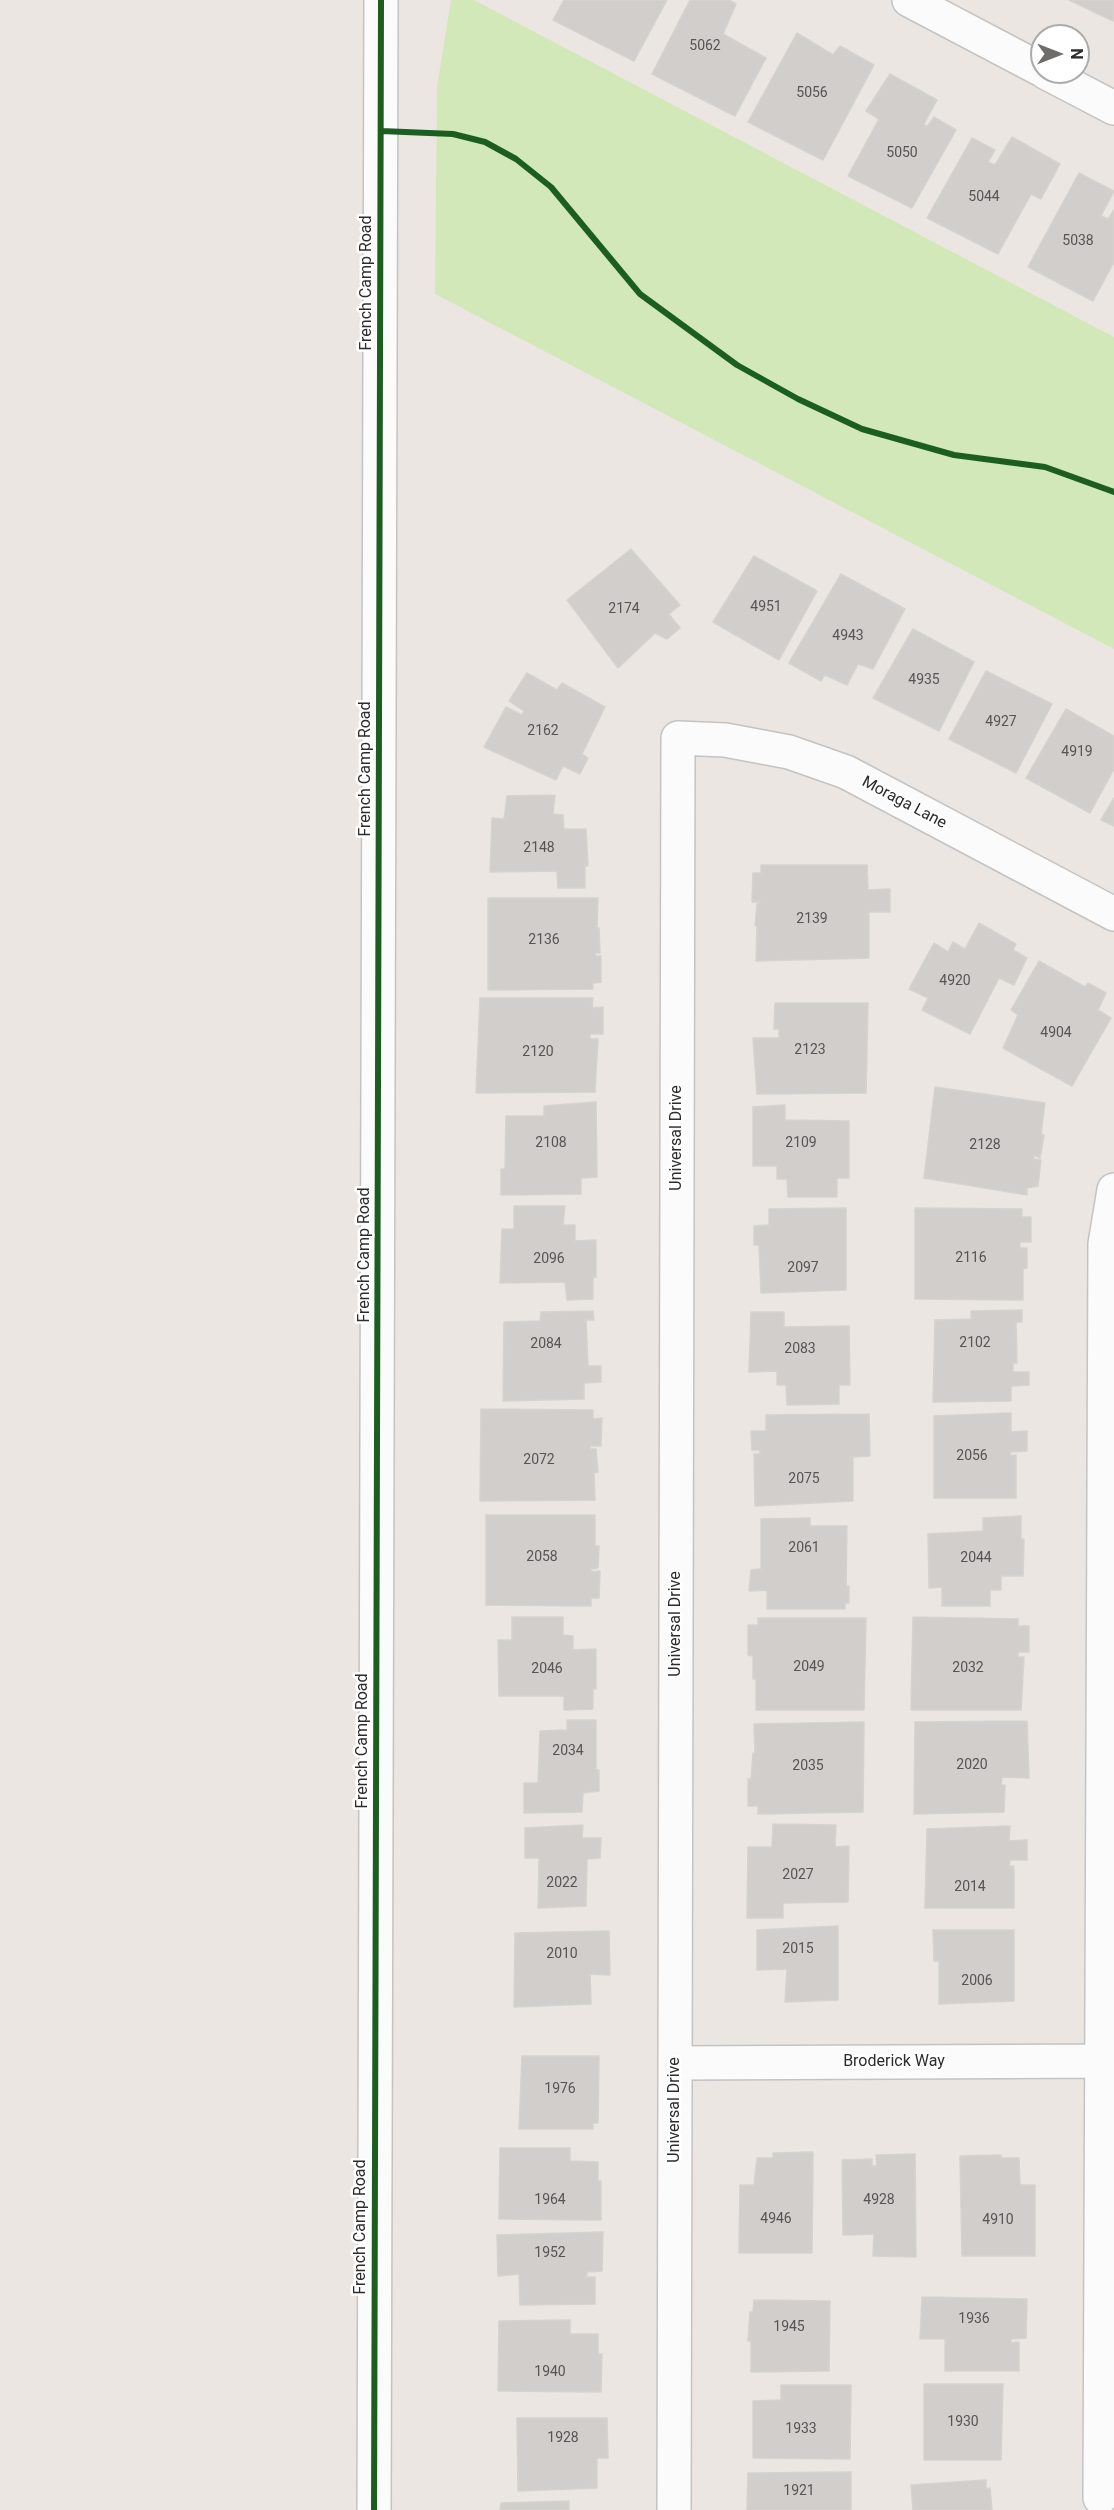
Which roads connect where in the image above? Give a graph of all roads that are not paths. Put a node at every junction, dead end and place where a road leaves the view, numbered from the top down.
1 (381, 0) edge
2 (909, 0) edge
3 (1030, 64) edge
4 (1069, 84) edge
5 (1114, 108) edge
6 (678, 738) joint
7 (1114, 914) edge
8 (1114, 1190) edge
9 (1109, 1529) edge
10 (1109, 2061) edge
11 (675, 2063) junction
12 (1100, 2498) dead end
13 (374, 2510) edge
14 (674, 2510) edge

1 - 13 street, French Camp Road
2 - 3 street
4 - 5 street
6 - 7 street, Moraga Lane
6 - 11 street, Universal Drive
8 - 9 street
9 - 10 street
10 - 11 street, Broderick Way
10 - 12 street
11 - 14 street, Universal Drive

